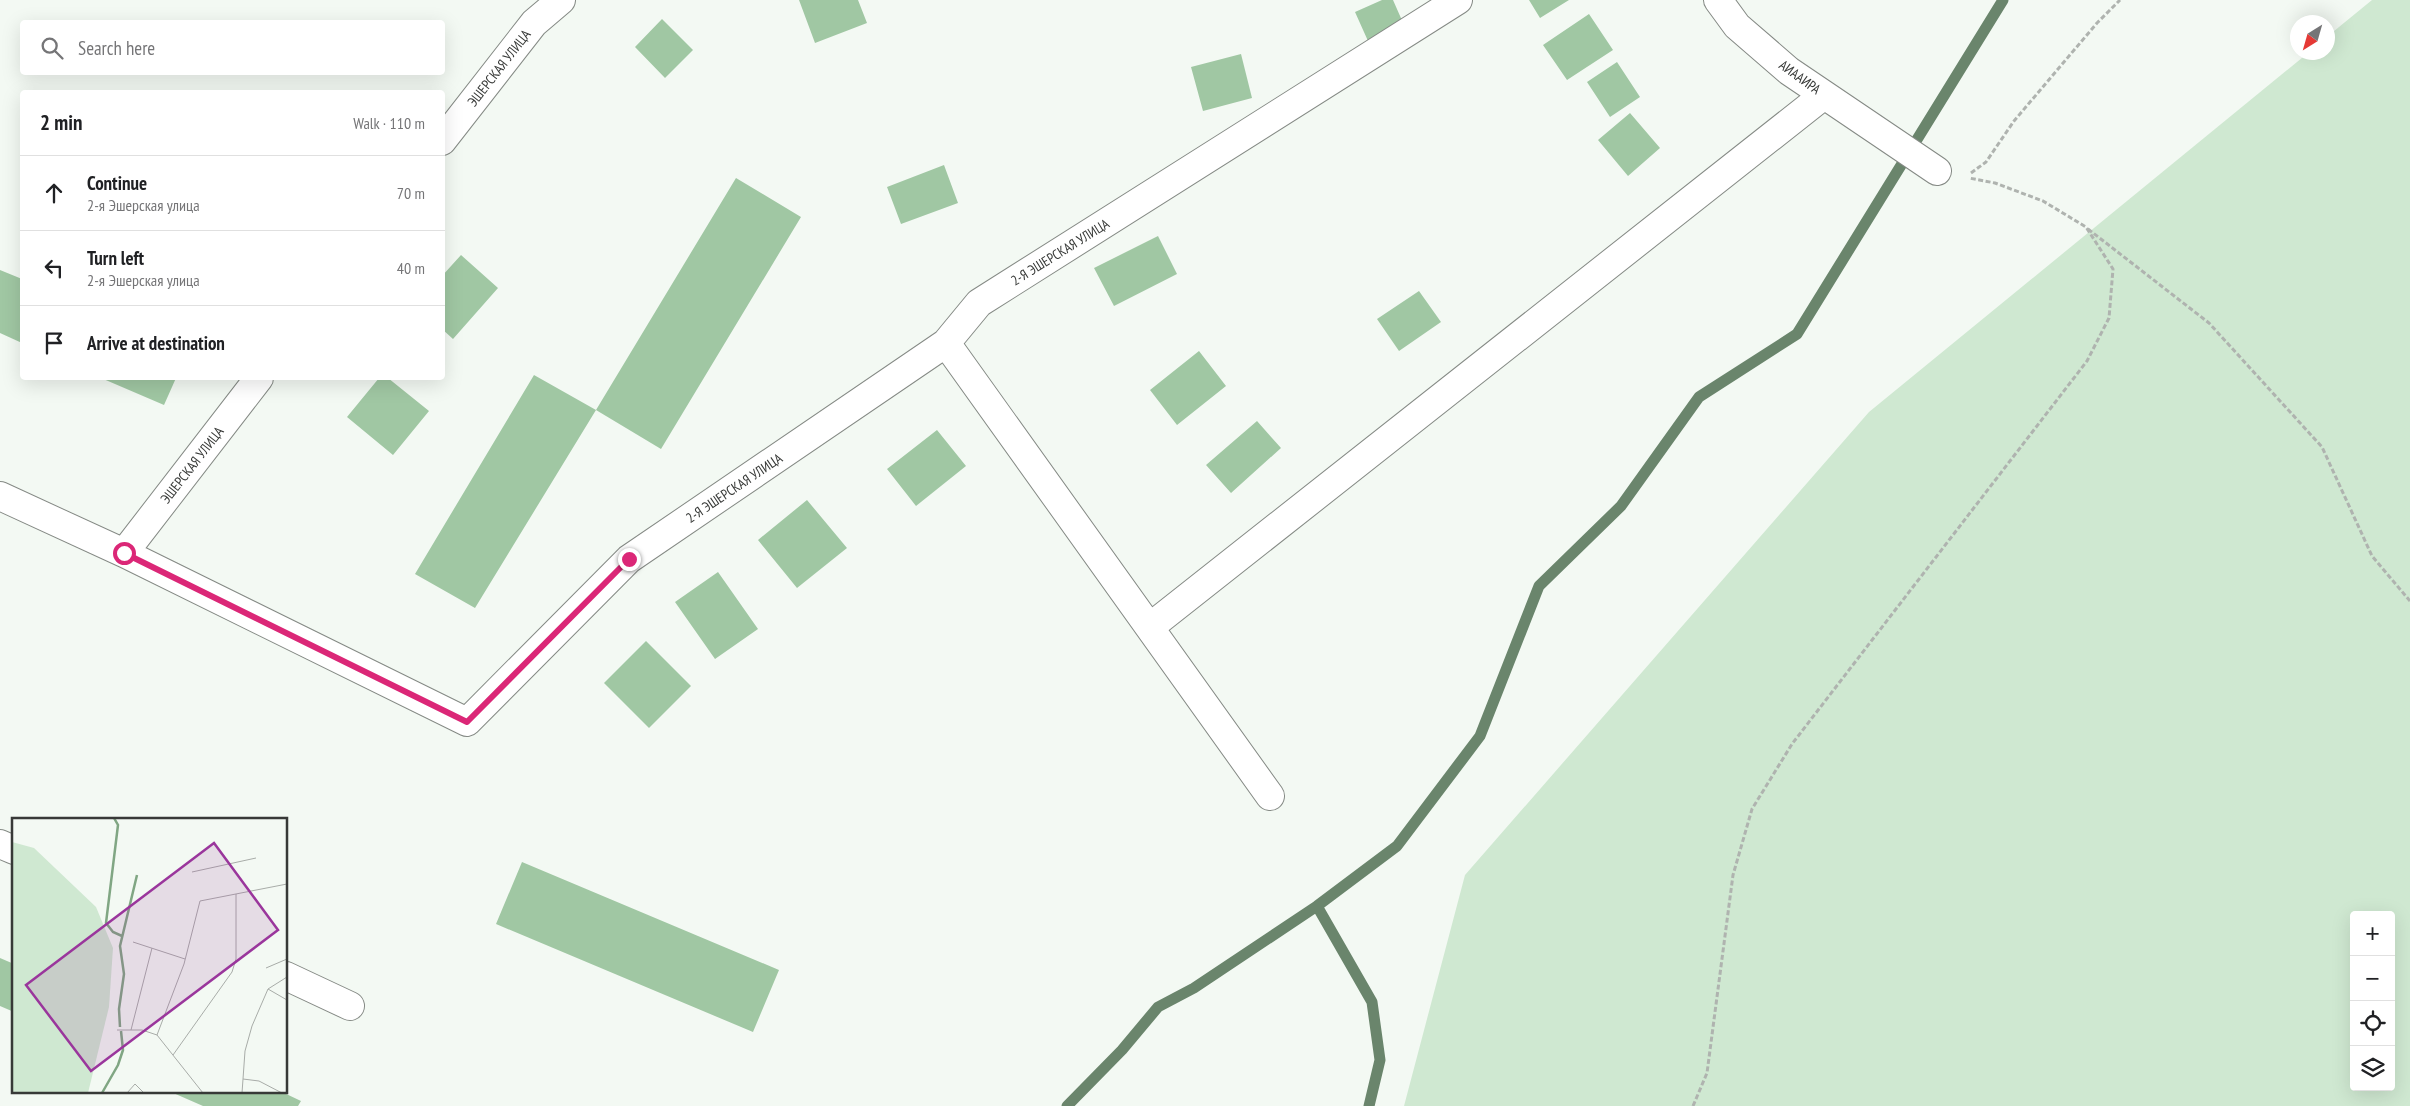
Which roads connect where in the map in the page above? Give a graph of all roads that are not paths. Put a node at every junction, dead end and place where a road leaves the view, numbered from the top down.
1 (561, 0) edge
2 (1458, 0) edge
3 (1718, 0) edge
4 (1824, 94) junction
5 (445, 137) edge
6 (1937, 171) dead end
7 (946, 342) junction
8 (258, 380) edge
9 (0, 496) edge
10 (124, 553) junction
11 (1150, 628) junction
12 (1270, 796) dead end
13 (0, 844) edge
14 (12, 849) edge
15 (288, 977) edge
16 (350, 1006) dead end

1 - 5 street, ЭШЕРСКАЯ УЛИЦА
2 - 7 street, 2-Я ЭШЕРСКАЯ УЛИЦА
3 - 4 street, АИААИРА
4 - 6 street, АИААИРА
4 - 11 street
7 - 10 street, 2-Я ЭШЕРСКАЯ УЛИЦА
7 - 11 street
8 - 10 street, ЭШЕРСКАЯ УЛИЦА
9 - 10 street, 2-Я ЭШЕРСКАЯ УЛИЦА
11 - 12 street
13 - 14 street
15 - 16 street

